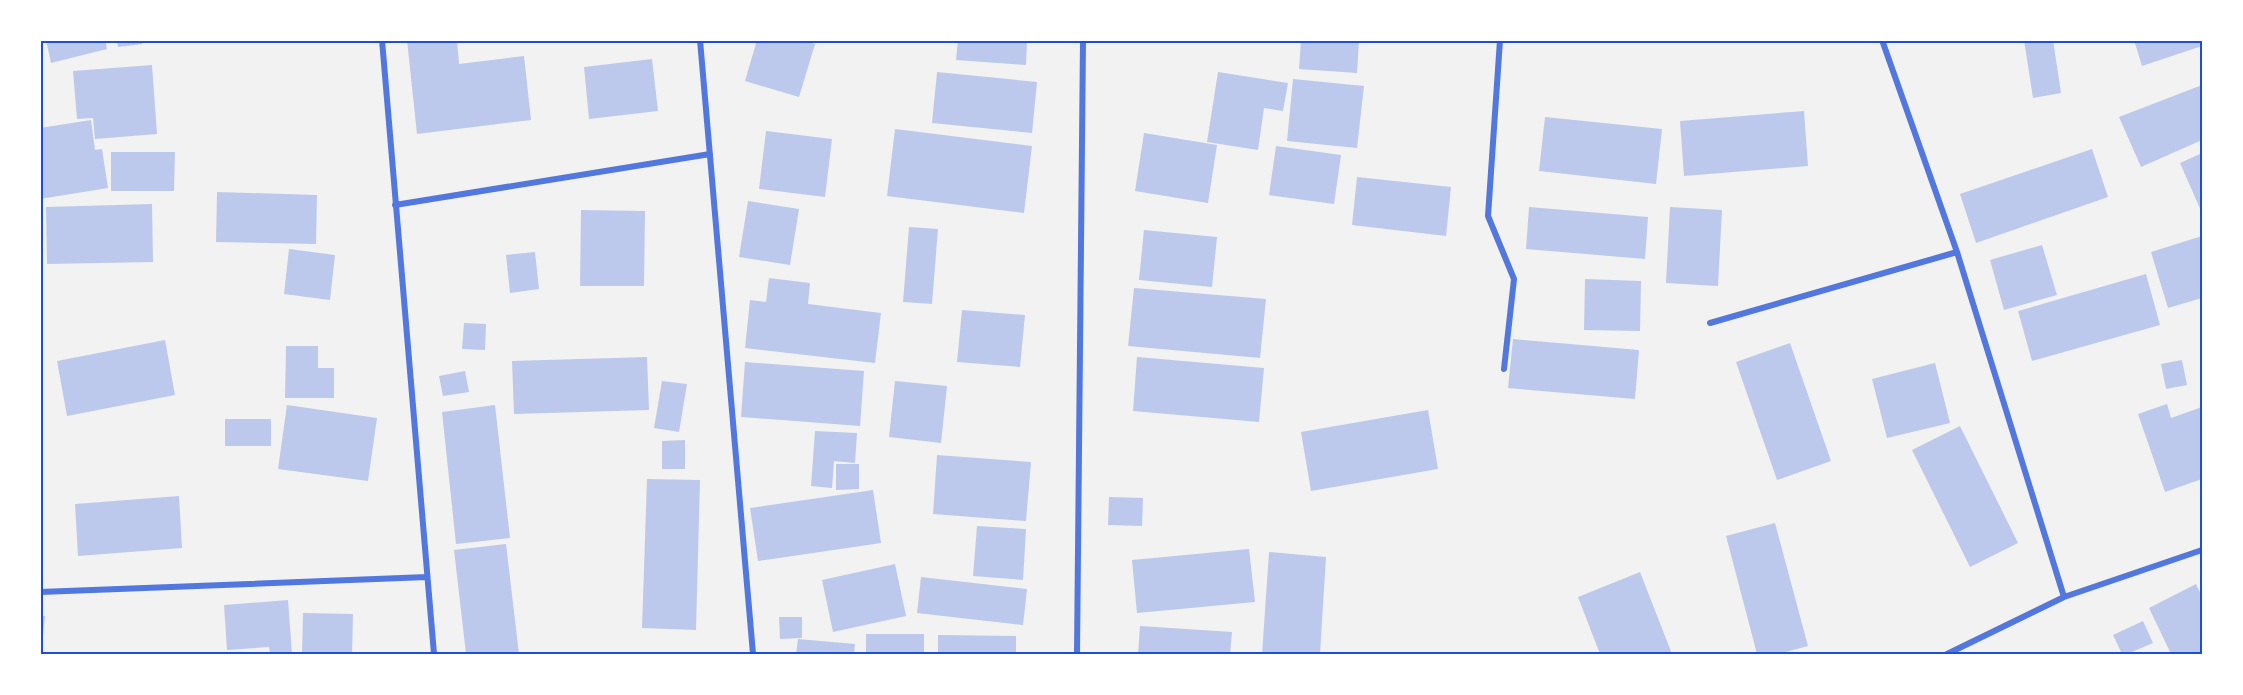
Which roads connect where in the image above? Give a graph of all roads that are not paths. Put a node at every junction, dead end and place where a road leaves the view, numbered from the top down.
1 (382, 40) edge
2 (700, 40) edge
3 (1083, 40) edge
4 (1500, 40) edge
5 (1882, 40) edge
6 (710, 154) junction
7 (395, 205) junction
8 (1957, 252) junction
9 (1710, 323) dead end
10 (1504, 369) dead end
11 (2202, 550) edge
12 (427, 577) junction
13 (40, 592) edge
14 (2064, 597) junction
15 (434, 654) edge
16 (753, 654) edge
17 (1077, 654) edge
18 (1947, 654) edge

1 - 7 street
2 - 6 street
3 - 17 street
4 - 10 street
5 - 8 street
6 - 7 street
6 - 16 street
7 - 12 street
8 - 9 street
8 - 14 street
11 - 14 street
12 - 13 street
12 - 15 street
14 - 18 street

